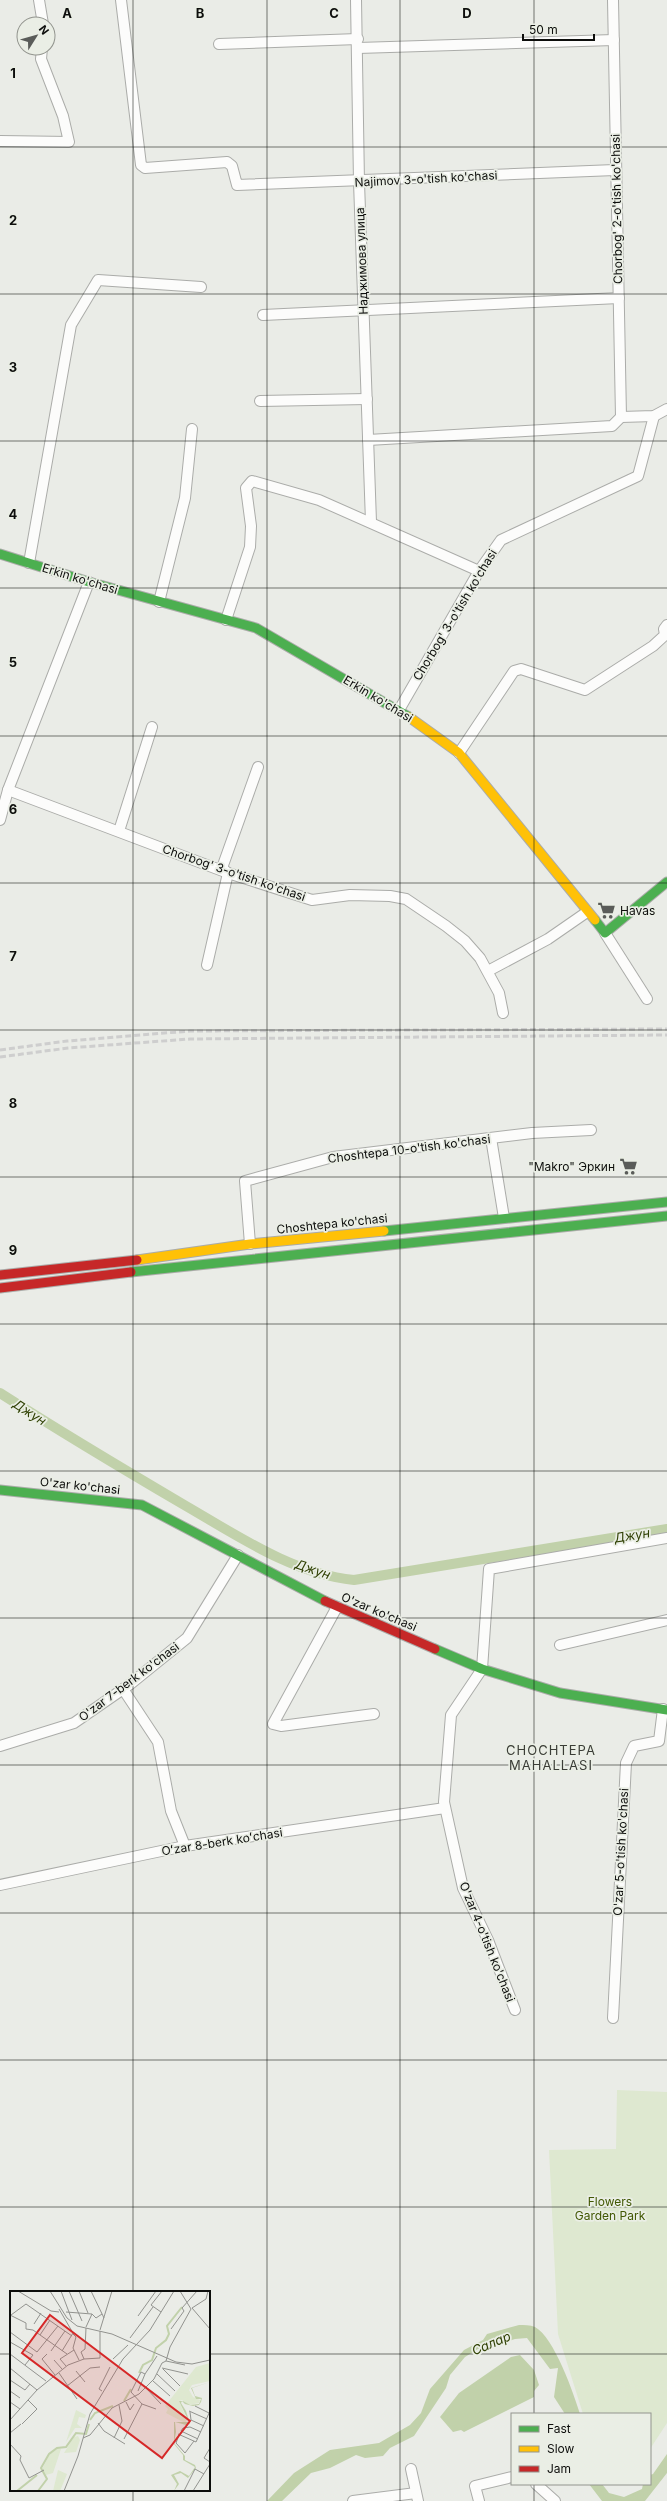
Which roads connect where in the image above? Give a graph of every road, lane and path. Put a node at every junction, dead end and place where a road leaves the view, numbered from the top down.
1 (39, 0) edge
2 (121, 0) edge
3 (356, 0) edge
4 (613, 0) edge
5 (42, 16) edge
6 (614, 40) junction
7 (358, 43) junction
8 (219, 44) dead end
9 (41, 56) edge
10 (0, 141) edge
11 (615, 170) junction
12 (359, 182) junction
13 (201, 287) dead end
14 (619, 298) junction
15 (364, 310) junction
16 (263, 315) dead end
17 (367, 398) junction
18 (260, 401) dead end
19 (667, 409) edge
20 (654, 416) junction
21 (621, 417) junction
22 (192, 429) dead end
23 (368, 440) junction
24 (371, 522) junction
25 (0, 554) edge
26 (29, 563) junction
27 (479, 571) junction
28 (89, 582) junction
29 (159, 602) junction
30 (226, 620) junction
31 (667, 625) edge
32 (666, 638) edge
33 (399, 710) junction
34 (152, 727) dead end
35 (459, 753) junction
36 (258, 767) dead end
37 (8, 790) junction
38 (0, 820) edge
39 (119, 831) junction
40 (228, 873) junction
41 (667, 882) edge
42 (587, 912) junction
43 (605, 933) junction
44 (207, 965) dead end
45 (488, 971) junction
46 (647, 999) dead end
47 (503, 1013) dead end
48 (591, 1130) dead end
49 (491, 1138) junction
50 (667, 1202) edge
51 (667, 1216) edge
52 (504, 1218) junction
53 (332, 1236) junction
54 (250, 1244) junction
55 (333, 1250) junction
56 (0, 1276) edge
57 (0, 1288) edge
58 (0, 1490) edge
59 (667, 1538) edge
60 (238, 1555) junction
61 (337, 1607) junction
62 (667, 1620) edge
63 (560, 1645) dead end
64 (482, 1669) junction
65 (123, 1689) junction
66 (665, 1709) edge
67 (374, 1714) dead end
68 (0, 1746) edge
69 (445, 1808) junction
70 (185, 1846) junction
71 (0, 1884) edge
72 (515, 2010) dead end
73 (613, 2018) dead end
74 (410, 2469) dead end
75 (511, 2477) edge
76 (537, 2485) edge
77 (417, 2497) edge
78 (353, 2501) edge
79 (478, 2501) edge
80 (555, 2501) edge

1 - 5 street
2 - 12 street, Najimov 3-o'tish ko'chasi
3 - 7 street, Наджимова улица
4 - 6 street, Chorbog' 2-o'tish ko'chasi
6 - 7 street
6 - 11 street, Chorbog' 2-o'tish ko'chasi
7 - 8 street
7 - 12 street, Наджимова улица
9 - 10 street
11 - 12 street, Najimov 3-o'tish ko'chasi
11 - 14 street, Chorbog' 2-o'tish ko'chasi
12 - 15 street, Наджимова улица
13 - 26 street
14 - 15 street
14 - 21 street, Chorbog' 2-o'tish ko'chasi
15 - 16 street
15 - 17 street, Наджимова улица
17 - 18 street
17 - 23 street, Наджимова улица
19 - 20 street
20 - 21 street
20 - 27 street, Chorbog' 3-o'tish ko'chasi
21 - 23 street
22 - 29 street
23 - 24 street, Наджимова улица
24 - 27 street
24 - 30 street
25 - 26 main road, Erkin ko'chasi
26 - 28 main road, Erkin ko'chasi
27 - 33 street, Chorbog' 3-o'tish ko'chasi
28 - 29 main road, Erkin ko'chasi
28 - 37 street
29 - 30 main road, Erkin ko'chasi
30 - 33 main road, Erkin ko'chasi
31 - 32 street
32 - 35 street
33 - 35 main road, Erkin ko'chasi
34 - 39 street
35 - 42 main road, Erkin ko'chasi
36 - 40 street
37 - 38 street
37 - 39 street, Chorbog' 3-o'tish ko'chasi
39 - 40 street, Chorbog' 3-o'tish ko'chasi
40 - 44 street
40 - 45 street, Chorbog' 3-o'tish ko'chasi
41 - 43 main road
42 - 43 main road, Erkin ko'chasi
42 - 45 street
43 - 46 street, Erkin ko'chasi
45 - 47 street, Chorbog' 3-o'tish ko'chasi
48 - 49 street, Choshtepa 10-o'tish ko'chasi
49 - 52 street
49 - 54 street, Choshtepa 10-o'tish ko'chasi
50 - 52 main road, Choshtepa ko'chasi
51 - 55 main road
52 - 53 main road, Choshtepa ko'chasi
53 - 54 main road, Choshtepa ko'chasi
53 - 55 main road
54 - 56 main road, Choshtepa ko'chasi
55 - 57 main road
58 - 60 main road, O'zar ko'chasi
59 - 64 street
60 - 61 main road, O'zar ko'chasi
60 - 65 street, O'zar 7-berk ko'chasi
61 - 64 main road, O'zar ko'chasi
61 - 67 street
62 - 63 street
64 - 66 main road, O'zar ko'chasi
64 - 69 street, O'zar 4-o'tish ko'chasi
65 - 68 street, O'zar 7-berk ko'chasi
65 - 70 street
66 - 73 street, O'zar 5-o'tish ko'chasi
69 - 70 street, Oʻzar 8-berk koʻchasi
69 - 72 street, O'zar 4-o'tish ko'chasi
70 - 71 street, Oʻzar 8-berk koʻchasi
74 - 77 street
75 - 79 street
76 - 80 street
77 - 78 street

